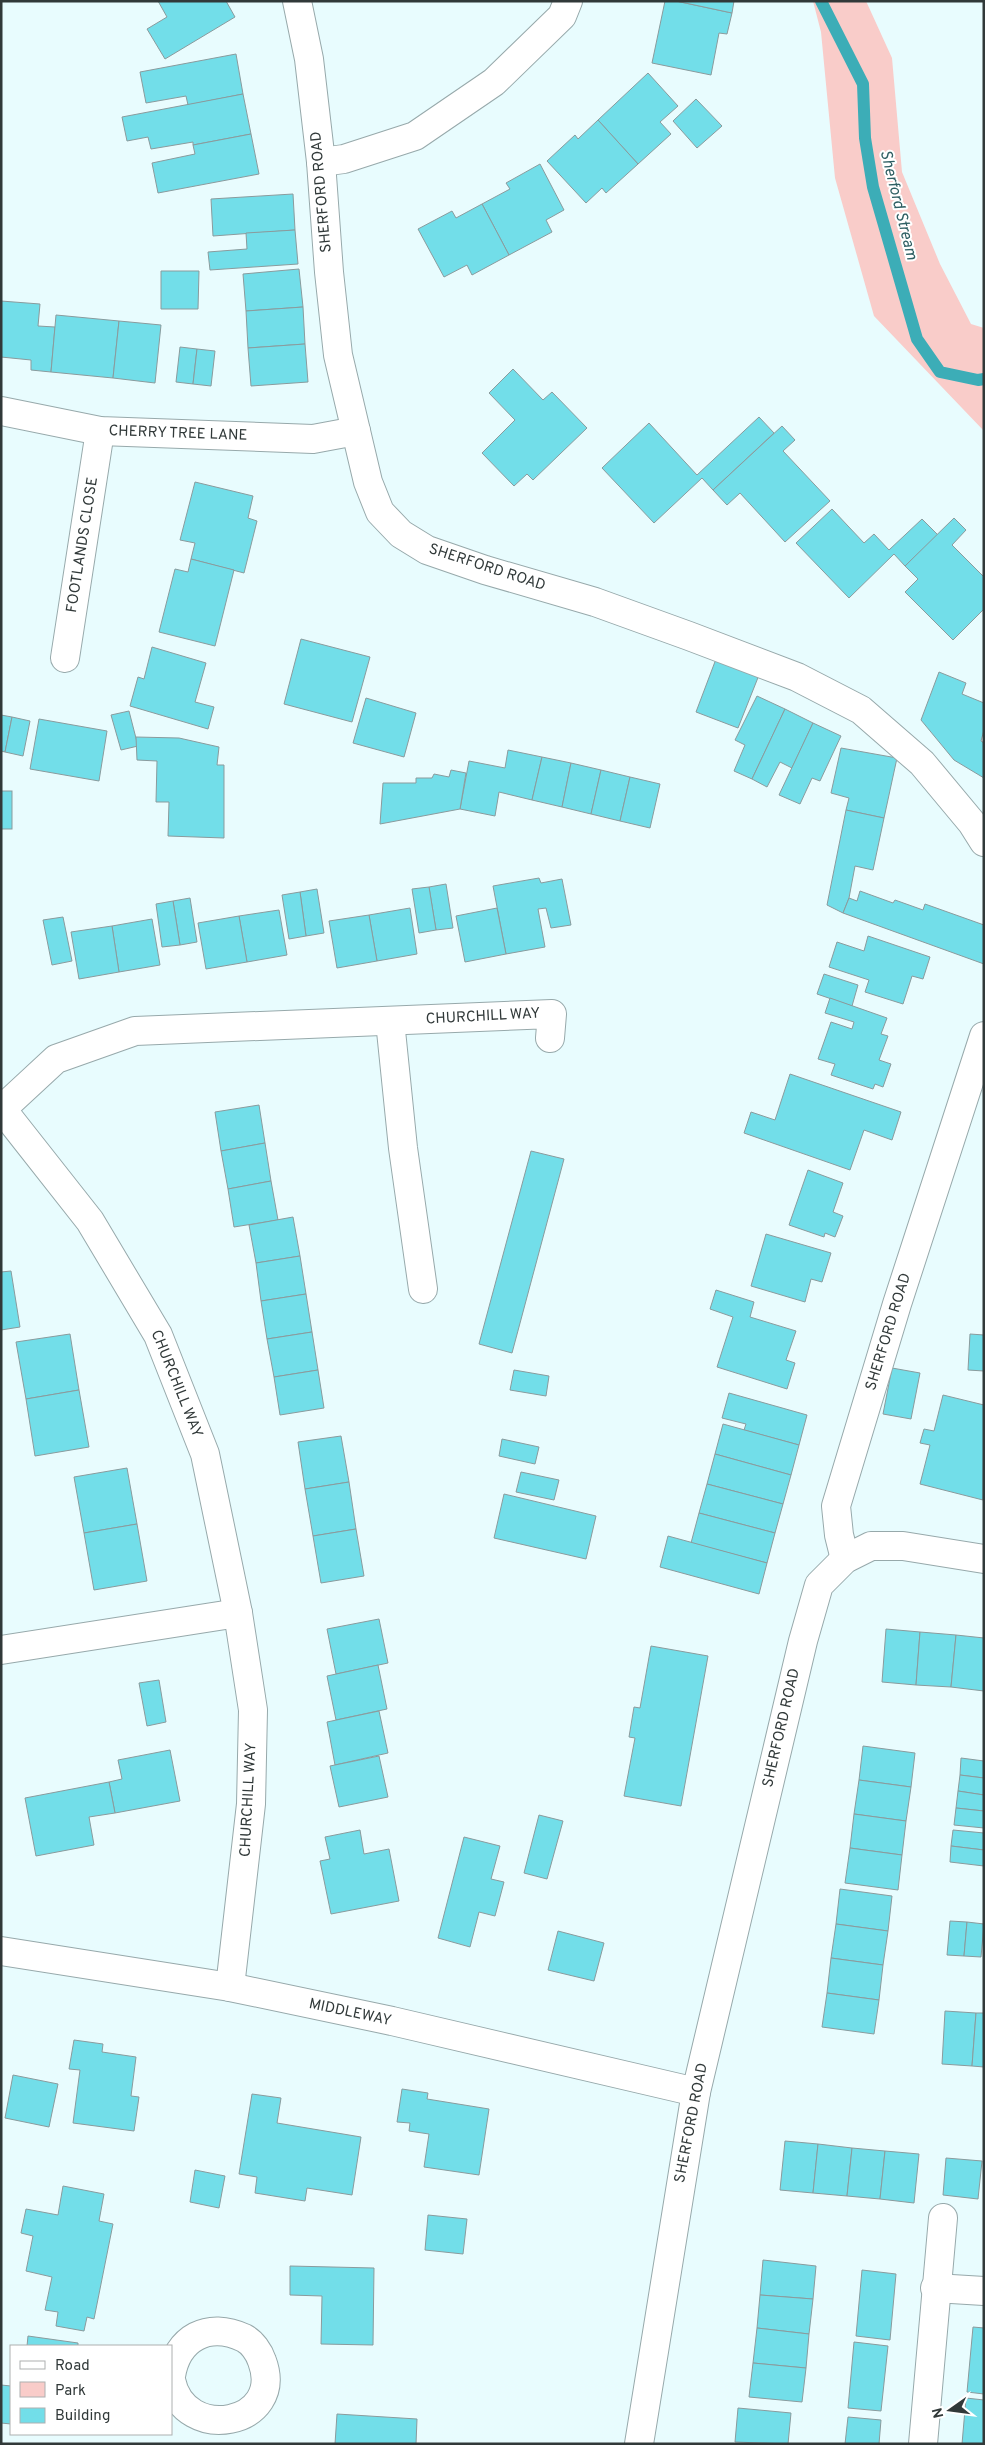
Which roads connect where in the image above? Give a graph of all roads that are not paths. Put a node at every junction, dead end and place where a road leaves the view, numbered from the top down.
1 (297, 1) edge
2 (568, 1) edge
3 (321, 162) junction
4 (1, 411) edge
5 (100, 431) junction
6 (356, 431) junction
7 (65, 658) dead end
8 (984, 842) edge
9 (390, 1021) junction
10 (984, 1036) edge
11 (550, 1038) dead end
12 (2, 1108) edge
13 (423, 1289) dead end
14 (845, 1559) junction
15 (984, 1559) edge
16 (238, 1613) junction
17 (1, 1650) edge
18 (1, 1951) edge
19 (230, 1987) junction
20 (696, 2092) junction
21 (943, 2218) dead end
22 (935, 2288) junction
23 (984, 2291) edge
24 (172, 2371) edge
25 (172, 2385) edge
26 (213, 2435) edge
27 (639, 2444) edge
28 (923, 2444) edge

1 - 3 street, SHERFORD ROAD
2 - 3 street
3 - 6 street, SHERFORD ROAD
4 - 5 street, CHERRY TREE LANE
5 - 6 street, CHERRY TREE LANE
5 - 7 street, FOOTLANDS CLOSE
6 - 8 street, SHERFORD ROAD
9 - 11 street, CHURCHILL WAY
9 - 12 street, CHURCHILL WAY
9 - 13 street
10 - 14 street, SHERFORD ROAD
12 - 16 street, CHURCHILL WAY
14 - 15 street
14 - 20 street, SHERFORD ROAD
16 - 17 street
16 - 19 street, CHURCHILL WAY
18 - 19 street, MIDDLEWAY
19 - 20 street, MIDDLEWAY
20 - 27 street, SHERFORD ROAD
21 - 22 street
22 - 23 street
22 - 28 street
24 - 26 street
25 - 26 street

